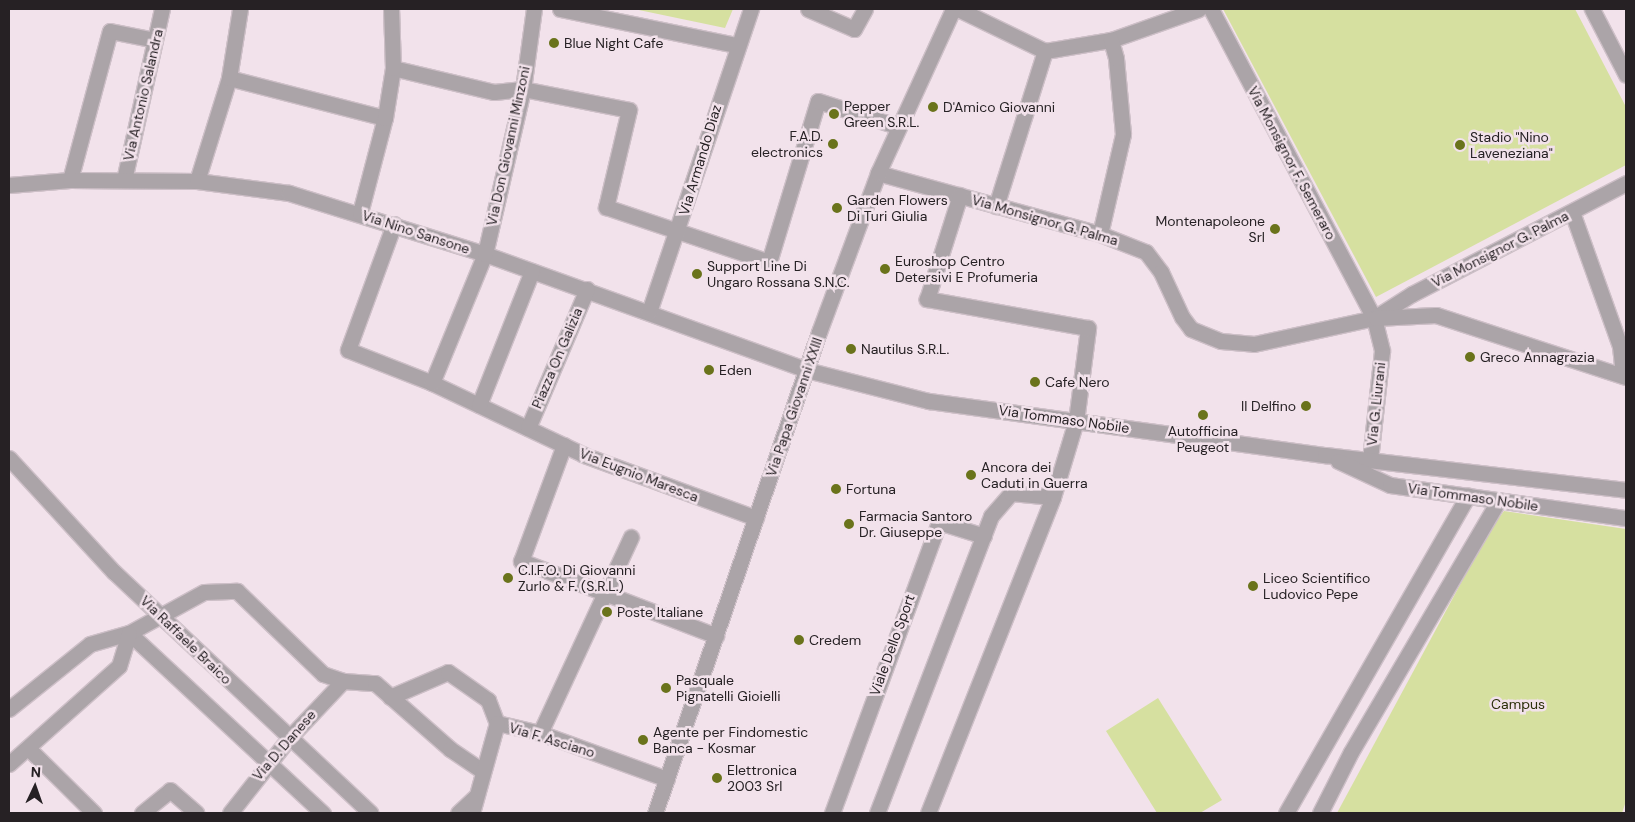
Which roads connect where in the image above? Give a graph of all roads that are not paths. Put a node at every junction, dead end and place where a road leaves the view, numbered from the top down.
1 (162, 9) edge
2 (240, 9) edge
3 (391, 9) edge
4 (534, 9) edge
5 (560, 9) edge
6 (750, 9) edge
7 (808, 9) edge
8 (865, 9) edge
9 (953, 9) edge
10 (958, 9) edge
11 (1199, 9) edge
12 (1211, 9) edge
13 (1592, 9) edge
14 (155, 40) junction
15 (1110, 40) junction
16 (736, 45) junction
17 (1045, 50) junction
18 (393, 68) junction
19 (1626, 76) edge
20 (229, 78) junction
21 (523, 89) junction
22 (385, 118) junction
23 (897, 126) junction
24 (878, 173) junction
25 (70, 180) junction
26 (124, 180) junction
27 (197, 181) junction
28 (1626, 183) edge
29 (9, 185) edge
30 (960, 195) junction
31 (996, 206) junction
32 (1572, 212) junction
33 (360, 213) junction
34 (394, 224) junction
35 (677, 233) junction
36 (1100, 234) junction
37 (484, 254) junction
38 (532, 271) junction
39 (587, 289) junction
40 (649, 312) junction
41 (1374, 318) junction
42 (807, 370) junction
43 (1624, 376) edge
44 (432, 384) junction
45 (479, 405) junction
46 (1076, 421) junction
47 (526, 427) junction
48 (564, 446) junction
49 (1325, 455) junction
50 (9, 458) edge
51 (1370, 460) junction
52 (1626, 490) edge
53 (1468, 495) junction
54 (1053, 497) junction
55 (1498, 501) junction
56 (756, 518) junction
57 (1626, 518) edge
58 (984, 536) junction
59 (631, 537) dead end
60 (605, 594) junction
61 (159, 614) junction
62 (129, 633) junction
63 (716, 636) junction
64 (343, 681) junction
65 (390, 697) junction
66 (9, 709) edge
67 (497, 723) junction
68 (540, 733) junction
69 (289, 738) junction
70 (28, 748) junction
71 (269, 763) junction
72 (9, 764) edge
73 (481, 770) junction
74 (667, 779) junction
75 (476, 797) junction
76 (94, 813) edge
77 (142, 813) edge
78 (196, 813) edge
79 (230, 813) edge
80 (323, 813) edge
81 (371, 813) edge
82 (458, 813) edge
83 (472, 813) edge
84 (655, 813) edge
85 (832, 813) edge
86 (877, 813) edge
87 (928, 813) edge
88 (1286, 813) edge
89 (1320, 813) edge

1 - 14 street, Via Antonio Salandra
2 - 20 street
3 - 18 street
4 - 21 street, Via Don Giovanni Minzoni
5 - 16 street
6 - 16 street, Via Armando Diaz
7 - 8 street
9 - 23 street, Via Papa Giovanni XXIII
10 - 17 street
11 - 15 street
12 - 41 street, Via Monsignor F. Semeraro
13 - 19 street
14 - 25 street
14 - 26 street, Via Antonio Salandra
15 - 17 street
15 - 36 street
16 - 35 street, Via Armando Diaz
17 - 31 street
18 - 21 street
18 - 22 street
20 - 22 street
20 - 27 street
21 - 35 street
21 - 37 street, Via Don Giovanni Minzoni
22 - 33 street
23 - 24 street, Via Papa Giovanni XXIII
23 - 35 street
24 - 30 street, Via Monsignor G. Palma
24 - 42 street, Via Papa Giovanni XXIII
25 - 26 street, Via Nino Sansone
25 - 29 street, Via Nino Sansone
26 - 27 street, Via Nino Sansone
27 - 33 street, Via Nino Sansone
28 - 32 street, Via Monsignor G. Palma
30 - 31 street, Via Monsignor G. Palma
30 - 46 street
31 - 36 street, Via Monsignor G. Palma
32 - 41 street, Via Monsignor G. Palma
32 - 43 street
33 - 34 street, Via Nino Sansone
34 - 37 street, Via Nino Sansone
34 - 44 street
35 - 40 street, Via Armando Diaz
36 - 41 street, Via Monsignor G. Palma
37 - 38 street, Via Nino Sansone
37 - 44 street
38 - 39 street, Via Nino Sansone
38 - 45 street
39 - 40 street, Via Nino Sansone
39 - 47 street, Piazza On Galizia
40 - 42 street, Via Nino Sansone
41 - 43 street, Via Monsignor G. Palma
41 - 51 street, Via G. Liurani
42 - 46 street, Via Tommaso Nobile
42 - 56 street, Via Papa Giovanni XXIII
44 - 45 street
45 - 47 street
46 - 49 street, Via Tommaso Nobile
46 - 54 street
47 - 48 street, Via Eugnio Maresca
48 - 56 street, Via Eugnio Maresca
48 - 60 street
49 - 51 street, Via Tommaso Nobile
49 - 53 street, Via Tommaso Nobile
50 - 61 street, Via Raffaele Braico
51 - 52 street, Via Tommaso Nobile
53 - 55 street, Via Tommaso Nobile
53 - 88 street
54 - 58 street
54 - 87 street
55 - 57 street, Via Tommaso Nobile
55 - 89 street
56 - 63 street, Via Papa Giovanni XXIII
58 - 85 street, Viale Dello Sport
58 - 86 street
59 - 60 street
60 - 63 street
60 - 68 street
61 - 62 street
61 - 64 street
61 - 69 street, Via Raffaele Braico
62 - 66 street
62 - 70 street
62 - 71 street
63 - 74 street, Via Papa Giovanni XXIII
64 - 65 street
64 - 69 street, Via D. Danese
65 - 67 street
65 - 73 street
67 - 68 street, Via F. Asciano
67 - 73 street, Via F. Asciano
68 - 74 street, Via F. Asciano
69 - 71 street, Via D. Danese
69 - 81 street, Via Raffaele Braico
70 - 72 street
70 - 76 street
71 - 79 street, Via D. Danese
71 - 80 street
73 - 75 street, Via F. Asciano
74 - 84 street, Via Papa Giovanni XXIII
75 - 82 street
75 - 83 street, Via F. Asciano
77 - 78 street

